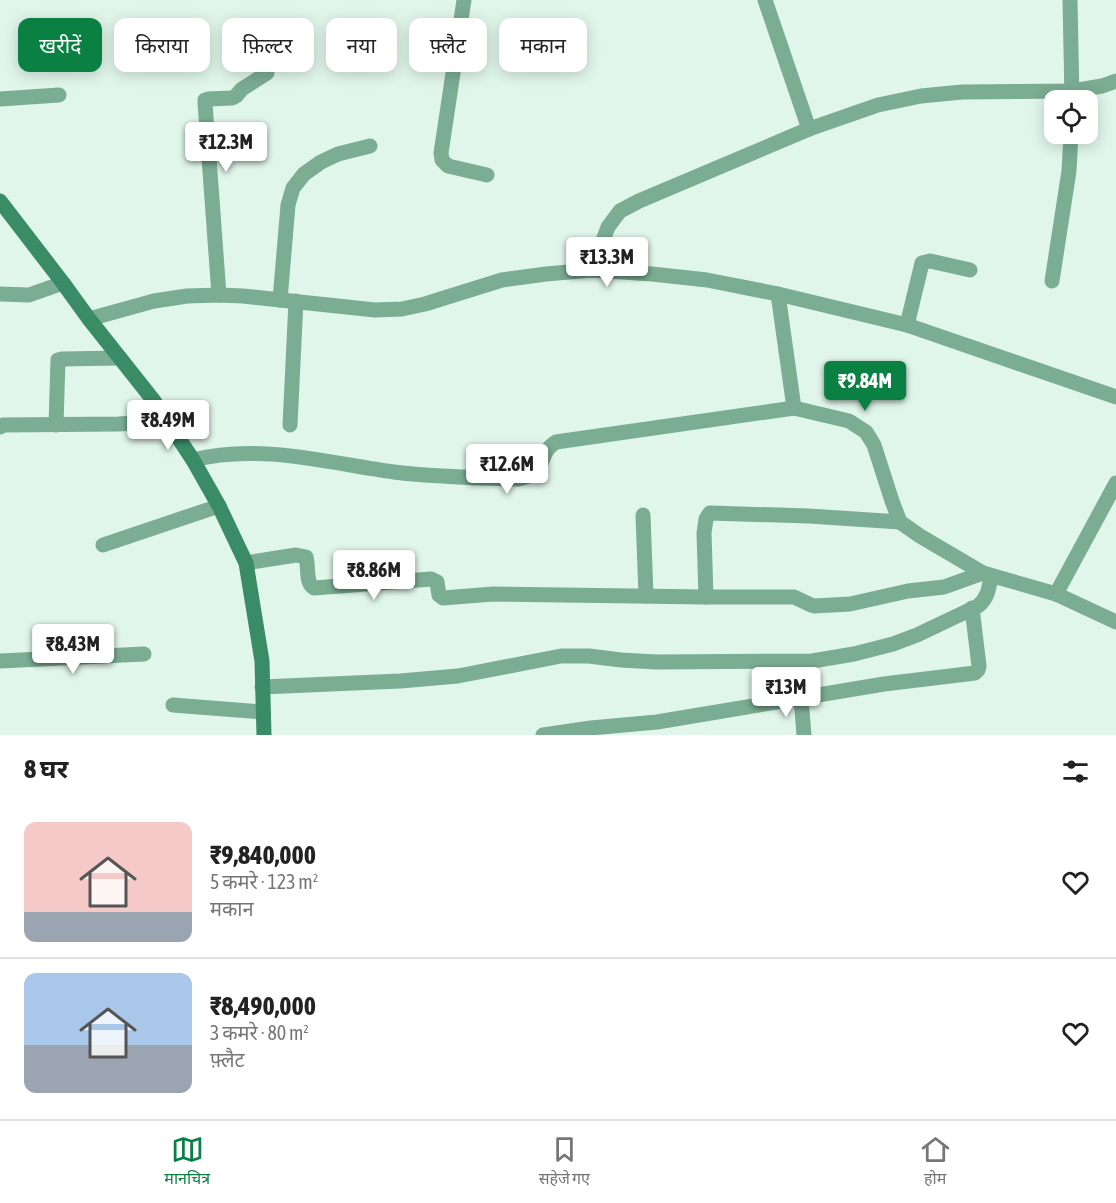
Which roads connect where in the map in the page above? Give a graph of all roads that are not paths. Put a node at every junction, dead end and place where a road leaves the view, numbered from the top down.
1 (464, 0) edge
2 (765, 0) edge
3 (1070, 0) edge
4 (267, 73) dead end
5 (1116, 81) edge
6 (1072, 90) edge
7 (1090, 90) edge
8 (59, 95) dead end
9 (1044, 95) edge
10 (0, 99) edge
11 (809, 129) junction
12 (1070, 144) edge
13 (370, 146) dead end
14 (487, 175) dead end
15 (0, 201) edge
16 (592, 270) junction
17 (970, 270) dead end
18 (1052, 282) dead end
19 (63, 283) junction
20 (0, 294) edge
21 (778, 294) junction
22 (219, 295) junction
23 (288, 300) junction
24 (89, 319) junction
25 (907, 325) junction
26 (120, 358) junction
27 (1116, 397) edge
28 (794, 408) junction
29 (166, 418) junction
30 (56, 425) junction
31 (290, 425) dead end
32 (0, 427) edge
33 (193, 460) junction
34 (1116, 483) edge
35 (219, 506) junction
36 (643, 515) dead end
37 (900, 522) junction
38 (103, 545) dead end
39 (246, 563) junction
40 (987, 575) junction
41 (1056, 594) junction
42 (646, 596) junction
43 (706, 597) junction
44 (972, 608) junction
45 (1109, 612) edge
46 (1116, 622) edge
47 (144, 654) dead end
48 (0, 661) edge
49 (262, 687) junction
50 (801, 698) junction
51 (173, 705) dead end
52 (263, 712) junction
53 (264, 735) edge
54 (543, 735) edge
55 (804, 735) edge

1 - 14 street
2 - 11 street
3 - 6 street
4 - 22 street
5 - 7 street
8 - 10 street
9 - 11 street
11 - 16 street
12 - 18 street
13 - 23 street
15 - 19 street
16 - 21 street
16 - 23 street
17 - 25 street
19 - 20 street
19 - 24 street
21 - 25 street
21 - 28 street
22 - 23 street
22 - 24 street
23 - 31 street
24 - 26 street
25 - 27 street
26 - 29 street
26 - 30 street
28 - 33 street
28 - 37 street
29 - 30 street
29 - 33 street
30 - 32 street
33 - 35 street
34 - 41 street
35 - 38 street
35 - 39 street
36 - 42 street
37 - 40 street
37 - 43 street
39 - 42 street
39 - 49 street
40 - 41 street
40 - 43 street
40 - 44 street
41 - 45 street
42 - 43 street
44 - 49 street
44 - 50 street
45 - 46 street
47 - 48 street
49 - 52 street
50 - 54 street
50 - 55 street
51 - 52 street
52 - 53 street

